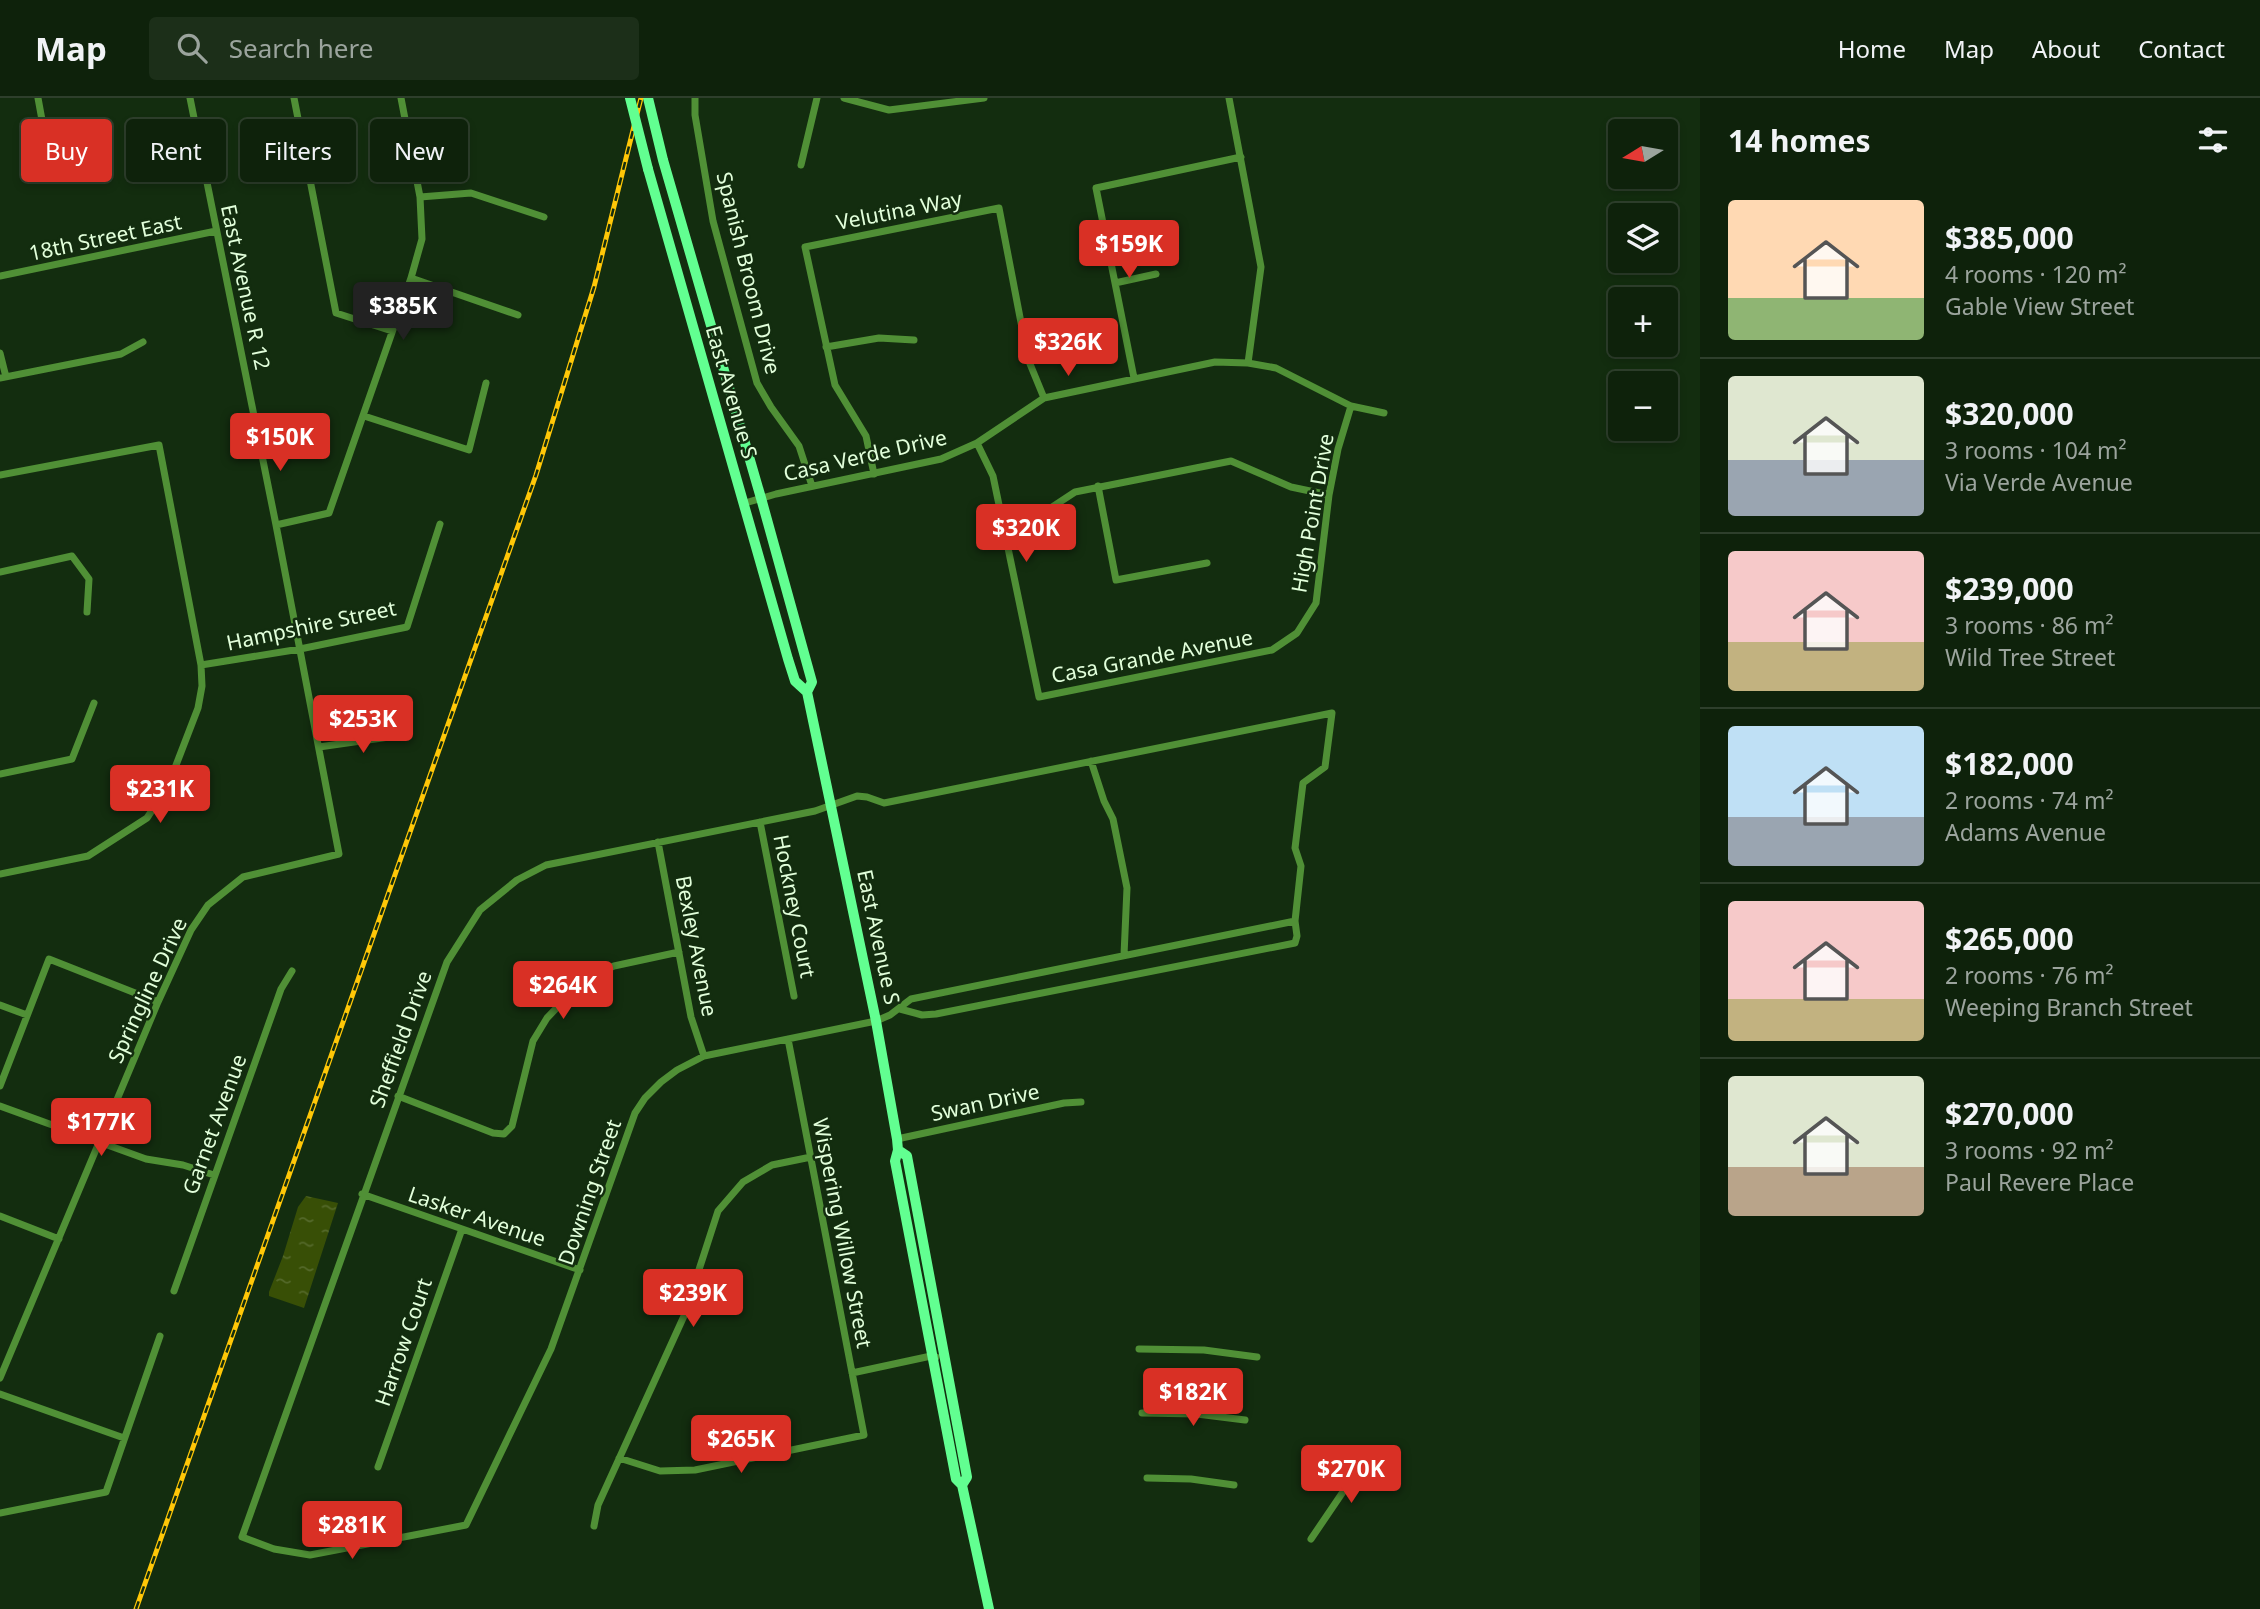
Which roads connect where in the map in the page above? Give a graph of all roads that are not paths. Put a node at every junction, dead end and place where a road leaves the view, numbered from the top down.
1 (38, 98) edge
2 (190, 98) edge
3 (294, 98) edge
4 (401, 98) edge
5 (630, 98) edge
6 (648, 98) edge
7 (695, 98) edge
8 (817, 98) edge
9 (844, 98) edge
10 (984, 98) edge
11 (1230, 98) edge
12 (42, 119) edge
13 (1241, 157) junction
14 (801, 165) dead end
15 (420, 197) junction
16 (544, 217) dead end
17 (216, 231) junction
18 (1156, 274) dead end
19 (0, 276) edge
20 (411, 278) junction
21 (1115, 283) junction
22 (518, 315) dead end
23 (392, 331) junction
24 (914, 340) dead end
25 (142, 342) dead end
26 (826, 347) junction
27 (0, 353) edge
28 (1248, 363) junction
29 (3, 377) edge
30 (1134, 378) junction
31 (486, 383) dead end
32 (1044, 398) junction
33 (1352, 406) junction
34 (1384, 413) dead end
35 (364, 416) junction
36 (977, 443) junction
37 (874, 474) junction
38 (0, 475) edge
39 (812, 486) junction
40 (1098, 486) junction
41 (1329, 495) junction
42 (761, 498) junction
43 (745, 503) junction
44 (440, 524) dead end
45 (276, 525) junction
46 (1004, 526) junction
47 (1207, 563) dead end
48 (0, 572) edge
49 (87, 611) dead end
50 (300, 649) junction
51 (1272, 650) joint
52 (201, 665) junction
53 (807, 692) junction
54 (94, 703) dead end
55 (403, 735) dead end
56 (319, 747) junction
57 (1091, 761) junction
58 (0, 774) edge
59 (832, 804) junction
60 (760, 822) junction
61 (659, 842) junction
62 (339, 854) joint
63 (0, 874) edge
64 (1295, 921) junction
65 (679, 952) junction
66 (1124, 955) junction
67 (292, 971) dead end
68 (794, 996) dead end
69 (158, 1002) junction
70 (0, 1005) edge
71 (900, 1009) junction
72 (27, 1015) junction
73 (876, 1021) junction
74 (788, 1039) junction
75 (704, 1056) junction
76 (0, 1086) edge
77 (398, 1096) junction
78 (1081, 1102) dead end
79 (0, 1106) edge
80 (99, 1142) junction
81 (897, 1144) junction
82 (811, 1157) junction
83 (214, 1175) junction
84 (362, 1194) junction
85 (0, 1216) edge
86 (461, 1229) junction
87 (59, 1239) junction
88 (580, 1270) junction
89 (174, 1291) dead end
90 (160, 1336) dead end
91 (1139, 1349) dead end
92 (931, 1356) junction
93 (1257, 1357) dead end
94 (852, 1373) junction
95 (0, 1378) edge
96 (0, 1394) edge
97 (1142, 1413) dead end
98 (955, 1414) junction
99 (1245, 1420) dead end
100 (124, 1438) junction
101 (1368, 1455) dead end
102 (619, 1458) junction
103 (377, 1467) dead end
104 (1147, 1478) dead end
105 (962, 1485) junction
106 (1234, 1485) dead end
107 (0, 1513) edge
108 (466, 1525) joint
109 (594, 1526) dead end
110 (1311, 1539) dead end
111 (989, 1609) edge

1 - 12 street
2 - 17 street, East Avenue R 12
3 - 23 street
4 - 15 street
5 - 43 main road, East Avenue S, bridge
6 - 42 main road, East Avenue S
7 - 39 street, Spanish Broom Drive
8 - 14 street
9 - 10 street
11 - 13 street
13 - 21 street
13 - 28 street
15 - 16 street
15 - 20 street
17 - 19 street, 18th Street East
17 - 45 street, East Avenue R 12
18 - 21 street
20 - 22 street
20 - 23 street
21 - 30 street
23 - 35 street
24 - 26 street
25 - 29 street
26 - 32 street, Velutina Way
26 - 37 street
27 - 29 street
28 - 30 street, Casa Verde Drive
28 - 33 street, Casa Verde Drive
30 - 32 street, Casa Verde Drive
31 - 35 street
32 - 36 street, Casa Verde Drive
33 - 34 street, Casa Verde Drive
33 - 41 street, High Point Drive
35 - 45 street
36 - 37 street, Casa Verde Drive
36 - 46 street
37 - 39 street, Casa Verde Drive
38 - 52 street
39 - 42 street, Casa Verde Drive
40 - 41 street
40 - 46 street
40 - 47 street
41 - 51 street, High Point Drive
42 - 43 street, Casa Verde Drive
42 - 53 main road, East Avenue S
43 - 53 main road, East Avenue S
44 - 50 street, Hampshire Street
45 - 50 street, East Avenue R 12
46 - 51 street, Casa Grande Avenue
48 - 49 street
50 - 52 street, Hampshire Street
50 - 56 street, East Avenue R 12
52 - 63 street
53 - 59 main road, East Avenue S
54 - 58 street
55 - 56 street
56 - 62 street, East Avenue R 12
57 - 59 street, Sheffield Drive
57 - 64 street, Sheffield Drive
57 - 66 street
59 - 60 street, Sheffield Drive
59 - 73 main road, East Avenue S
60 - 61 street, Sheffield Drive
60 - 68 street, Hockney Court
61 - 65 street, Bexley Avenue
61 - 77 street, Sheffield Drive
62 - 69 street, Springline Drive
64 - 66 street, Downing Street
64 - 71 street
65 - 75 street, Bexley Avenue
65 - 77 street
66 - 71 street, Downing Street
67 - 83 street, Garnet Avenue
69 - 72 street
69 - 80 street, Springline Drive
70 - 72 street
71 - 73 street, Downing Street
72 - 76 street
73 - 74 street, Downing Street
73 - 81 main road, East Avenue S
74 - 75 street, Downing Street
74 - 82 street, Wispering Willow Street
75 - 88 street, Downing Street
77 - 84 street, Sheffield Drive
78 - 81 street, Swan Drive
79 - 80 street
80 - 83 street
80 - 87 street, Springline Drive
81 - 92 main road, East Avenue S
81 - 98 main road, East Avenue S
82 - 94 street, Wispering Willow Street
82 - 102 street
83 - 89 street, Garnet Avenue
84 - 86 street, Lasker Avenue
84 - 108 street, Sheffield Drive
85 - 87 street
86 - 88 street, Lasker Avenue
86 - 103 street, Harrow Court
87 - 95 street, Springline Drive
88 - 108 street, Downing Street
90 - 100 street
91 - 93 street
92 - 94 street
92 - 98 street
92 - 105 main road, East Avenue S
94 - 102 street, Wispering Willow Street
96 - 100 street
97 - 99 street
98 - 105 main road, East Avenue S
100 - 107 street
101 - 110 street
102 - 109 street
104 - 106 street
105 - 111 main road, East Avenue S

